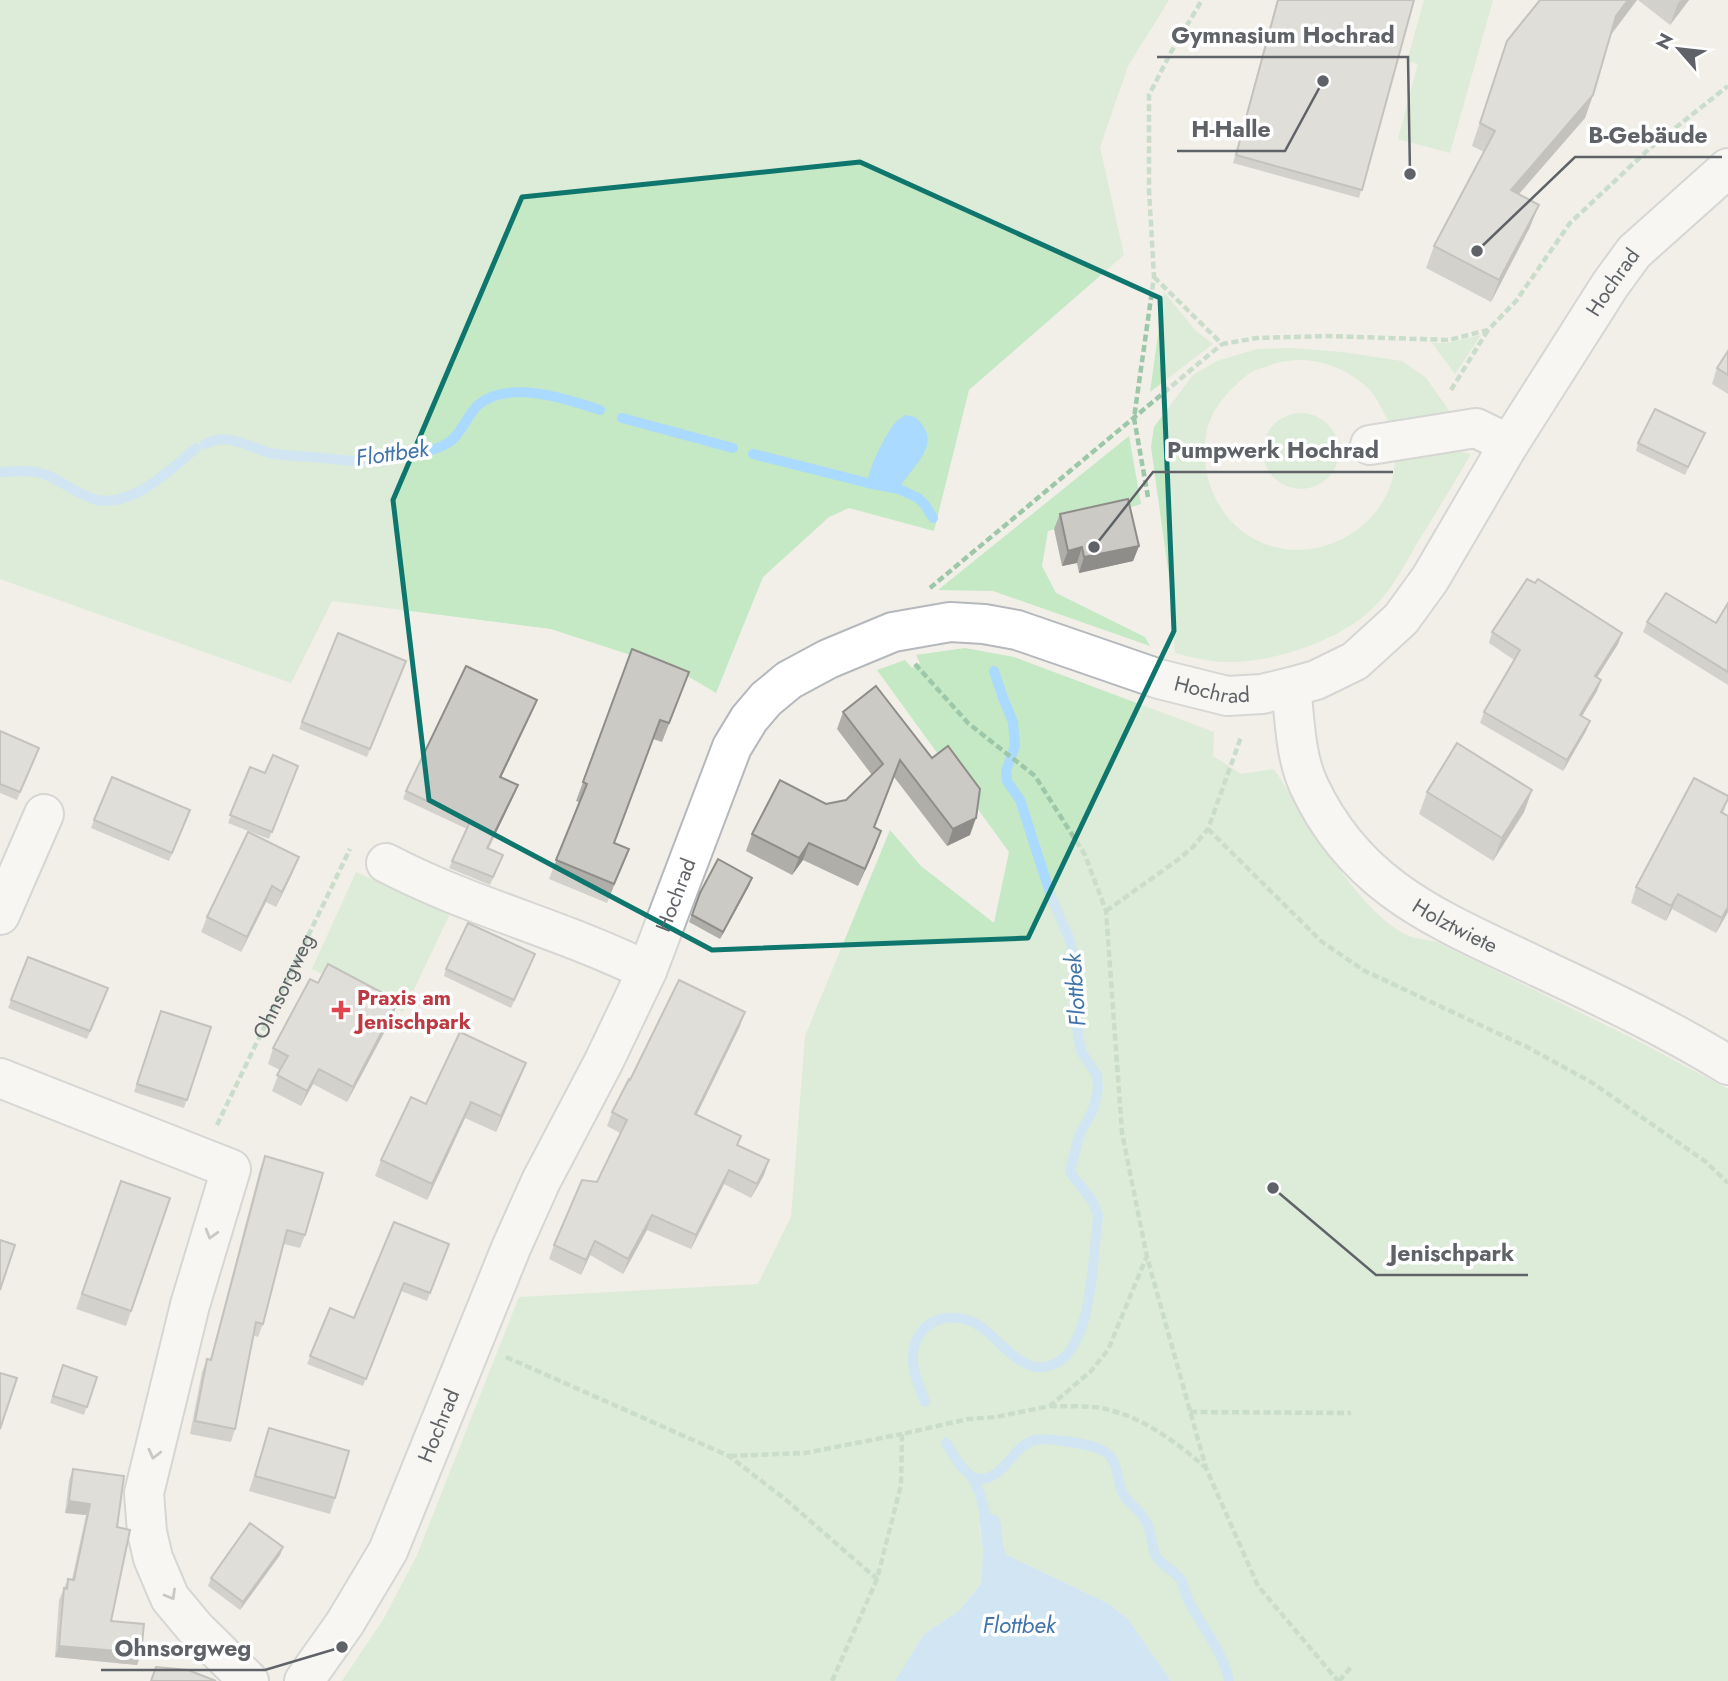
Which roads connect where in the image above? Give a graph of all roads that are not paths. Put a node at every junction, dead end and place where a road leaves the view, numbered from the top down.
1 (1728, 168) edge
2 (1509, 444) junction
3 (1370, 445) dead end
4 (1291, 688) junction
5 (44, 814) dead end
6 (386, 863) road end
7 (0, 915) edge
8 (647, 971) junction
9 (1728, 1065) edge
10 (0, 1078) edge
11 (249, 1681) edge
12 (304, 1681) edge

1 - 2 street, Hochrad
2 - 3 street
2 - 4 street, Hochrad
4 - 8 street, Hochrad
4 - 9 street, Holztwiete
5 - 7 street
6 - 8 street
8 - 12 street, Hochrad
10 -> 11 street

